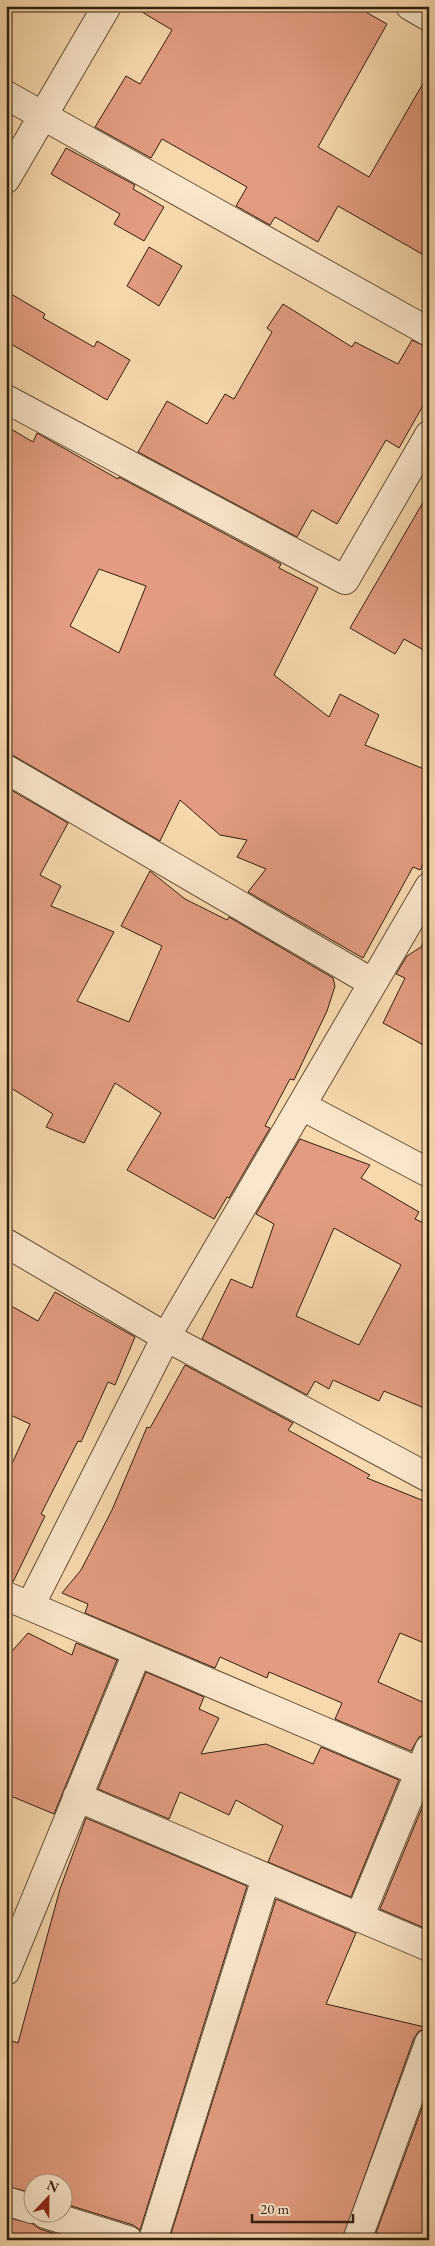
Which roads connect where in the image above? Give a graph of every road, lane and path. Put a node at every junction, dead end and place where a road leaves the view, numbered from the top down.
1 (107, 6) edge
2 (410, 6) edge
3 (429, 17) edge
4 (6, 95) edge
5 (42, 116) junction
6 (6, 179) edge
7 (429, 332) edge
8 (6, 399) edge
9 (429, 435) edge
10 (6, 769) edge
11 (429, 887) edge
12 (373, 983) junction
13 (302, 1106) junction
14 (429, 1173) edge
15 (6, 1243) edge
16 (166, 1337) junction
17 (429, 1478) edge
18 (18, 1601) edge
19 (137, 1653) junction
20 (426, 1766) edge
21 (78, 1797) junction
22 (266, 1878) junction
23 (358, 1918) junction
24 (429, 1947) edge
25 (6, 1971) edge
26 (429, 2043) edge
27 (6, 2201) edge
28 (22, 2207) edge
29 (72, 2222) edge
30 (128, 2240) edge
31 (153, 2240) edge
32 (357, 2240) edge

1 - 5 street
2 - 3 street
4 - 5 street
5 - 6 street
5 - 7 street
8 - 9 street
10 - 12 street
11 - 12 street
12 - 13 street
13 - 14 street
13 - 16 street
15 - 16 street
16 - 17 street
16 - 18 street
18 - 19 street
19 - 20 street
19 - 21 street
20 - 23 street
21 - 22 street
21 - 25 street
22 - 23 street
22 - 31 street
23 - 24 street
26 - 32 street
27 - 28 street
29 - 30 street

